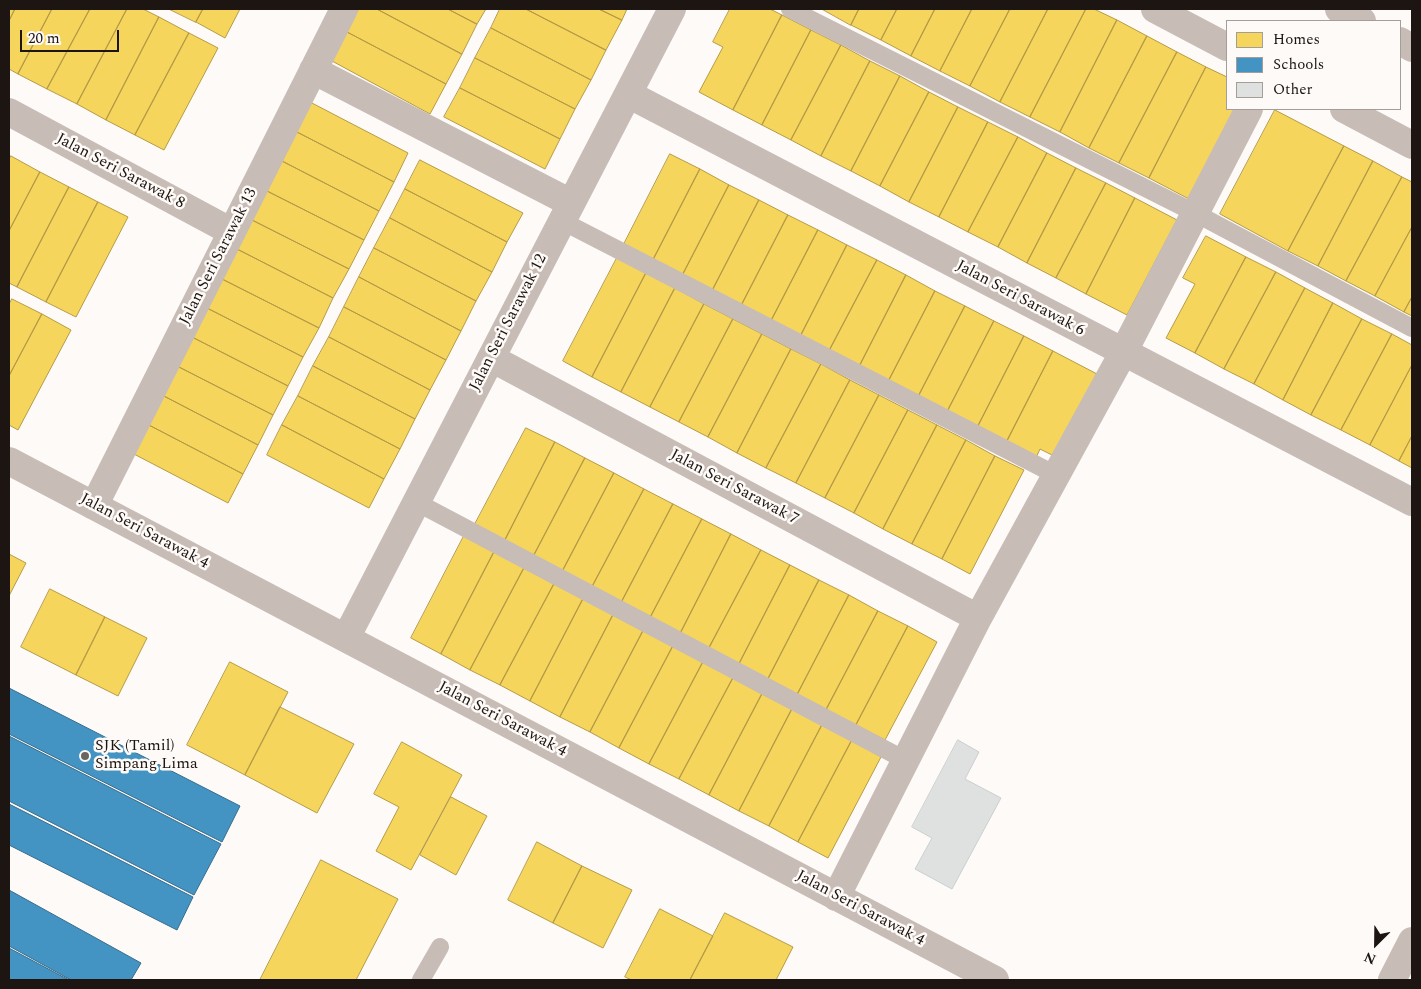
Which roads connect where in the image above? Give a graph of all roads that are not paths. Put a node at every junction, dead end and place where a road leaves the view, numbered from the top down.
1 (344, 9) edge
2 (672, 9) edge
3 (790, 9) edge
4 (1155, 9) edge
5 (1338, 9) edge
6 (1360, 20) edge
7 (1401, 42) edge
8 (1226, 46) edge
9 (1412, 48) edge
10 (313, 70) junction
11 (628, 94) junction
12 (1248, 110) edge
13 (1346, 110) edge
14 (9, 112) edge
15 (1412, 145) edge
16 (567, 212) junction
17 (1195, 213) junction
18 (232, 232) junction
19 (1412, 328) edge
20 (1123, 353) junction
21 (491, 358) junction
22 (9, 461) edge
23 (1056, 475) junction
24 (416, 502) junction
25 (1412, 502) edge
26 (94, 506) junction
27 (978, 618) junction
28 (346, 638) junction
29 (906, 760) junction
30 (836, 896) junction
31 (1412, 941) edge
32 (440, 946) dead end
33 (421, 980) edge
34 (995, 980) edge
35 (1392, 980) edge

1 - 10 street, Jalan Seri Sarawak 13
2 - 11 street, Jalan Seri Sarawak 12
3 - 17 lane
4 - 8 street
5 - 6 street
7 - 9 street
10 - 16 street
10 - 18 street, Jalan Seri Sarawak 13
11 - 16 street, Jalan Seri Sarawak 12
11 - 20 street, Jalan Seri Sarawak 6
12 - 17 street
13 - 15 street
14 - 18 street, Jalan Seri Sarawak 8
16 - 21 street, Jalan Seri Sarawak 12
16 - 23 lane
17 - 19 lane
17 - 20 street
18 - 26 street, Jalan Seri Sarawak 13
20 - 23 street
20 - 25 street, Jalan Seri Sarawak 6
21 - 24 street, Jalan Seri Sarawak 12
21 - 27 street, Jalan Seri Sarawak 7
22 - 26 street, Jalan Seri Sarawak 4
23 - 27 street
24 - 28 street, Jalan Seri Sarawak 12
24 - 29 lane
26 - 28 street, Jalan Seri Sarawak 4
27 - 29 street
28 - 30 street, Jalan Seri Sarawak 4
29 - 30 street
30 - 34 street, Jalan Seri Sarawak 4
31 - 35 street
32 - 33 lane

